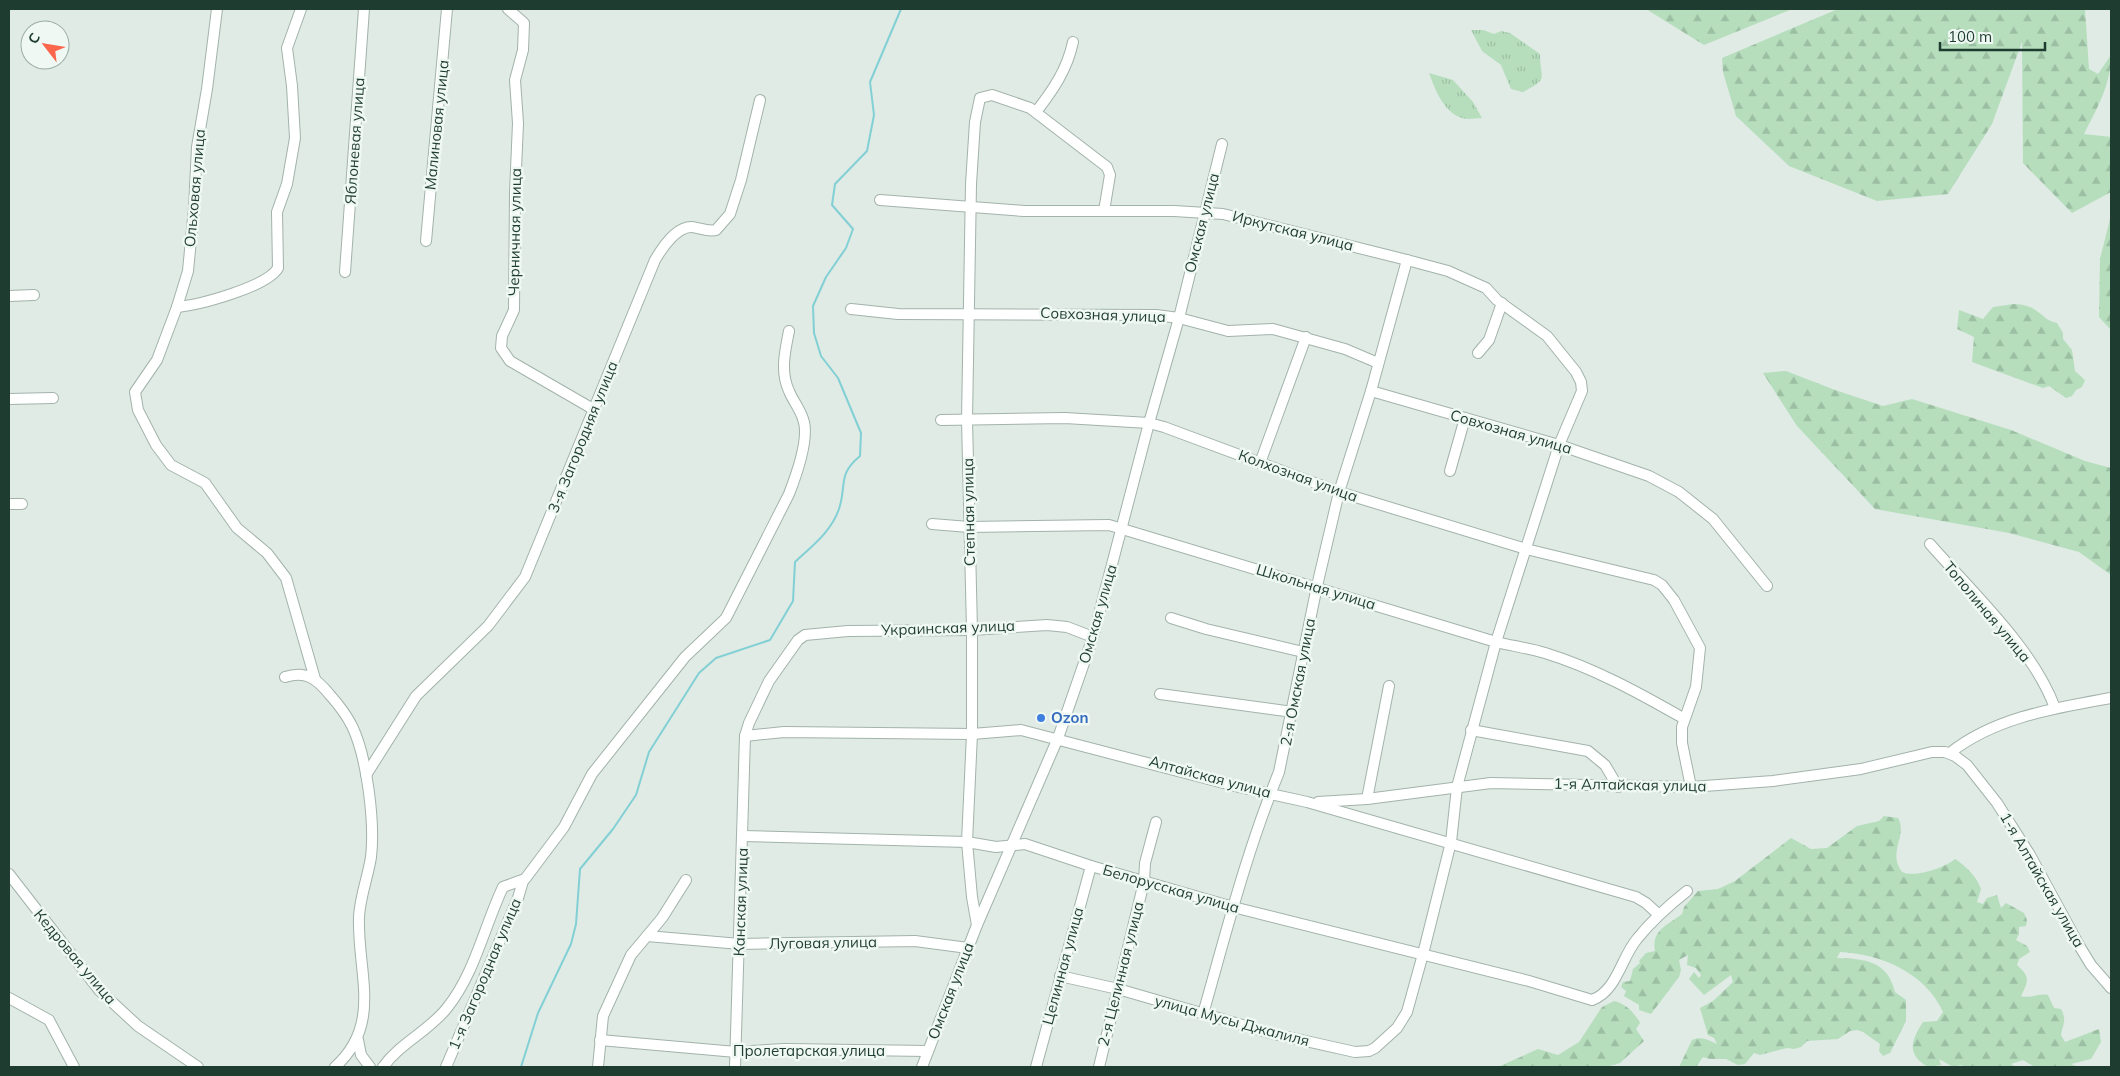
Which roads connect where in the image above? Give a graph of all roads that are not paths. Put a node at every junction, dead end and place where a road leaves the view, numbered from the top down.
1 (217, 9) edge
2 (301, 9) edge
3 (364, 9) edge
4 (447, 9) edge
5 (508, 9) edge
6 (1073, 42) dead end
7 (760, 100) dead end
8 (1036, 112) junction
9 (1222, 144) dead end
10 (880, 200) dead end
11 (972, 206) junction
12 (1104, 211) junction
13 (1204, 213) junction
14 (426, 241) dead end
15 (1407, 260) junction
16 (345, 272) dead end
17 (34, 295) dead end
18 (9, 296) edge
19 (1502, 303) junction
20 (177, 307) junction
21 (851, 309) dead end
22 (969, 313) junction
23 (1179, 318) junction
24 (789, 331) dead end
25 (1306, 338) junction
26 (1478, 353) dead end
27 (1378, 363) junction
28 (1576, 372) joint
29 (1371, 391) junction
30 (53, 398) dead end
31 (9, 400) edge
32 (593, 409) junction
33 (1465, 418) junction
34 (941, 420) dead end
35 (967, 420) junction
36 (1149, 423) junction
37 (1559, 445) junction
38 (1260, 463) junction
39 (1450, 471) dead end
40 (1339, 492) junction
41 (9, 504) edge
42 (22, 504) dead end
43 (932, 524) dead end
44 (969, 526) junction
45 (1122, 529) junction
46 (1930, 544) dead end
47 (1526, 549) junction
48 (1317, 586) junction
49 (1767, 586) dead end
50 (1171, 618) dead end
51 (972, 630) junction
52 (802, 636) joint
53 (1093, 637) junction
54 (1496, 642) junction
55 (1303, 652) junction
56 (285, 677) dead end
57 (315, 679) junction
58 (1389, 686) dead end
59 (1160, 694) dead end
60 (2111, 698) edge
61 (2055, 708) junction
62 (1292, 712) junction
63 (1683, 718) junction
64 (1471, 730) junction
65 (972, 734) junction
66 (746, 736) junction
67 (1058, 738) junction
68 (1950, 753) junction
69 (366, 775) junction
70 (1457, 787) junction
71 (1618, 787) junction
72 (1691, 787) junction
73 (1269, 793) junction
74 (1367, 799) junction
75 (1308, 802) junction
76 (1156, 822) dead end
77 (744, 836) junction
78 (967, 842) junction
79 (1451, 842) junction
80 (1012, 844) junction
81 (1091, 866) junction
82 (9, 874) edge
83 (686, 880) dead end
84 (523, 881) junction
85 (1144, 882) junction
86 (1687, 891) dead end
87 (1233, 907) junction
88 (1658, 914) junction
89 (977, 925) junction
90 (647, 936) junction
91 (740, 944) junction
92 (968, 948) junction
93 (1423, 954) junction
94 (1060, 976) junction
95 (2111, 988) edge
96 (1118, 989) junction
97 (9, 998) edge
98 (1202, 1014) junction
99 (358, 1040) junction
100 (600, 1040) junction
101 (928, 1051) junction
102 (736, 1052) junction
103 (74, 1067) edge
104 (198, 1067) edge
105 (335, 1067) edge
106 (370, 1067) edge
107 (383, 1067) edge
108 (446, 1067) edge
109 (598, 1067) edge
110 (735, 1067) edge
111 (922, 1067) edge
112 (1036, 1067) edge
113 (1099, 1067) edge

1 - 20 street, Ольховая улица
2 - 20 street
3 - 16 street, Яблоневая улица
4 - 14 street, Малиновая улица
5 - 32 street, Черничная улица
6 - 8 street
7 - 32 street, 3-я Загородняя улица
8 - 11 street, Степная улица
8 - 12 street
9 - 13 street, Омская улица
10 - 11 street, Иркутская улица
11 - 12 street, Иркутская улица
11 - 22 street, Степная улица
12 - 13 street, Иркутская улица
13 - 15 street, Иркутская улица
13 - 23 street, Омская улица
15 - 19 street, Иркутская улица
15 - 27 street, 2-я Омская улица
17 - 18 street
19 - 26 street
19 - 28 street, Иркутская улица
20 - 57 street, Ольховая улица
21 - 22 street, Совхозная улица
22 - 23 street, Совхозная улица
22 - 35 street, Степная улица
23 - 25 street, Совхозная улица
23 - 36 street, Омская улица
24 - 84 street
25 - 27 street, Совхозная улица
25 - 38 street
27 - 29 street, 2-я Омская улица
28 - 37 street, улица Мусы Джалиля
29 - 33 street, Совхозная улица
29 - 40 street, 2-я Омская улица
30 - 31 street
32 - 69 street, 3-я Загородняя улица
33 - 37 street, Совхозная улица
33 - 39 street
34 - 35 street, Колхозная улица
35 - 36 street, Колхозная улица
35 - 44 street, Степная улица
36 - 38 street, Колхозная улица
36 - 45 street, Омская улица
37 - 47 street, улица Мусы Джалиля
37 - 49 street, Совхозная улица
38 - 40 street, Колхозная улица
40 - 47 street, Колхозная улица
40 - 48 street, 2-я Омская улица
41 - 42 street
43 - 44 street, Школьная улица
44 - 45 street, Школьная улица
44 - 51 street, Степная улица
45 - 48 street, Школьная улица
45 - 53 street, Омская улица
46 - 61 street, Тополиная улица
47 - 54 street, улица Мусы Джалиля
47 - 63 street, Колхозная улица
48 - 54 street, Школьная улица
48 - 55 street, 2-я Омская улица
50 - 55 street
51 - 52 street, Украинская улица
51 - 53 street, Украинская улица
51 - 65 street, Степная улица
52 - 66 street, Канская улица
53 - 67 street, Омская улица
54 - 63 street, Школьная улица
54 - 64 street, улица Мусы Джалиля
55 - 62 street, 2-я Омская улица
56 - 57 street
57 - 69 street
58 - 74 street
59 - 62 street
60 - 61 street
61 - 68 street
62 - 73 street, 2-я Омская улица
63 - 72 street
64 - 70 street, улица Мусы Джалиля
64 - 71 street
65 - 66 street, Алтайская улица
65 - 67 street, Алтайская улица
65 - 78 street, Степная улица
66 - 77 street, Канская улица
67 - 73 street, Алтайская улица
67 - 80 street, Омская улица
68 - 72 street, 1-я Алтайская улица
68 - 95 street, 1-я Алтайская улица
69 - 99 street
70 - 71 street, 1-я Алтайская улица
70 - 74 street, 1-я Алтайская улица
70 - 79 street, улица Мусы Джалиля
71 - 72 street, 1-я Алтайская улица
73 - 75 street, Алтайская улица
73 - 87 street, 2-я Омская улица
74 - 75 street, 1-я Алтайская улица
75 - 79 street, Алтайская улица
76 - 85 street, 2-я Целинная улица
77 - 78 street, Белорусская улица
77 - 91 street, Канская улица
78 - 80 street, Белорусская улица
78 - 89 street, Степная улица
79 - 88 street, Алтайская улица
79 - 93 street, улица Мусы Джалиля
80 - 81 street, Белорусская улица
80 - 89 street, Омская улица
81 - 85 street, Белорусская улица
81 - 94 street, Целинная улица
82 - 104 street, Кедровая улица
83 - 90 street
84 - 107 street
84 - 108 street, 1-я Загородная улица
85 - 87 street, Белорусская улица
85 - 96 street, 2-я Целинная улица
86 - 88 street
87 - 93 street, Белорусская улица
87 - 98 street, 2-я Омская улица
88 - 93 street, Белорусская улица
89 - 92 street, Омская улица
90 - 91 street, Луговая улица
90 - 100 street
91 - 92 street, Луговая улица
91 - 102 street, Канская улица
92 - 101 street, Омская улица
93 - 98 street, улица Мусы Джалиля
94 - 96 street, улица Мусы Джалиля
94 - 112 street, Целинная улица
96 - 98 street, улица Мусы Джалиля
96 - 113 street, 2-я Целинная улица
97 - 103 street
99 - 105 street
99 - 106 street
100 - 102 street, Пролетарская улица
100 - 109 street
101 - 102 street, Пролетарская улица
101 - 111 street, Омская улица
102 - 110 street, Канская улица

